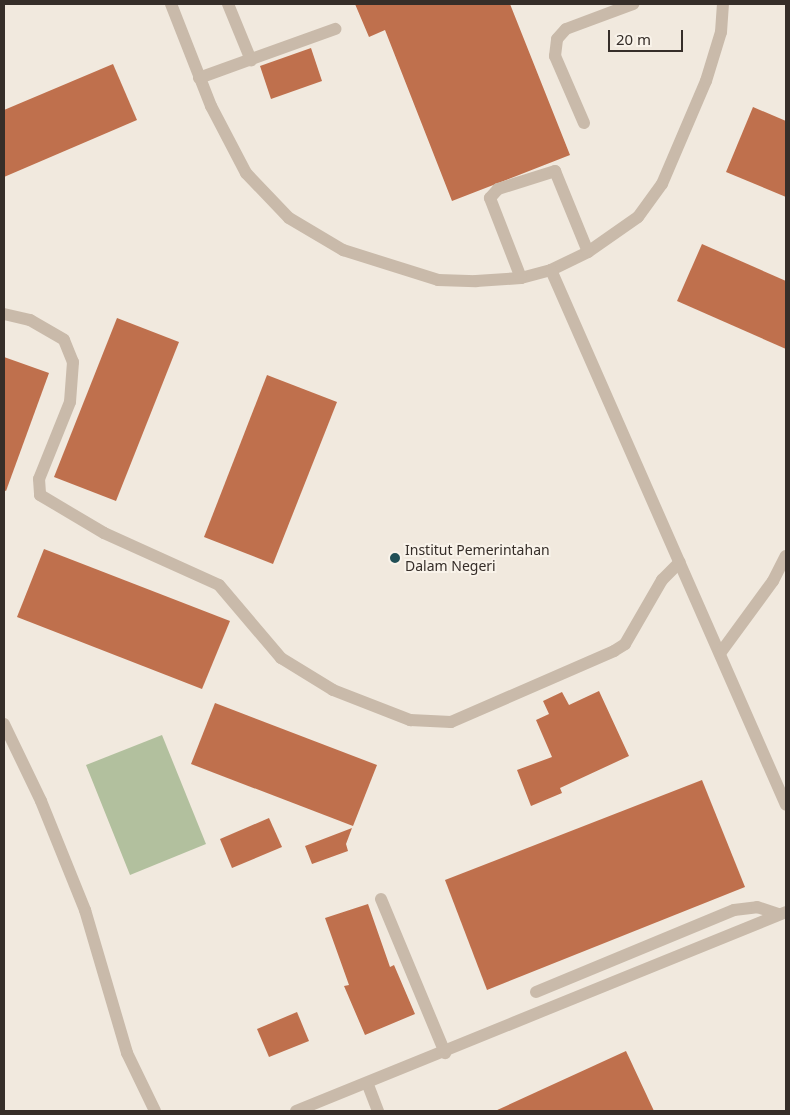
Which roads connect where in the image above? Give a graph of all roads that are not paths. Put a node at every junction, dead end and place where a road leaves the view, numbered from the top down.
1 (171, 4) edge
2 (228, 4) edge
3 (633, 4) edge
4 (723, 4) edge
5 (335, 29) dead end
6 (251, 60) junction
7 (199, 78) junction
8 (584, 123) dead end
9 (588, 252) junction
10 (551, 270) junction
11 (521, 278) junction
12 (4, 314) edge
13 (786, 556) edge
14 (680, 562) junction
15 (721, 652) junction
16 (4, 724) edge
17 (786, 804) edge
18 (381, 900) dead end
19 (783, 913) edge
20 (536, 992) dead end
21 (445, 1053) junction
22 (368, 1085) junction
23 (155, 1111) edge
24 (296, 1111) edge
25 (378, 1111) edge

1 - 7 street
2 - 6 street
3 - 8 street
4 - 9 street
5 - 6 street
6 - 7 street
7 - 11 street
9 - 10 street
9 - 11 street
10 - 11 street
10 - 14 street
12 - 14 street
13 - 15 street
14 - 15 street
15 - 17 street
16 - 23 street
18 - 21 street
19 - 20 street
19 - 21 street
21 - 22 street
22 - 24 street
22 - 25 street

